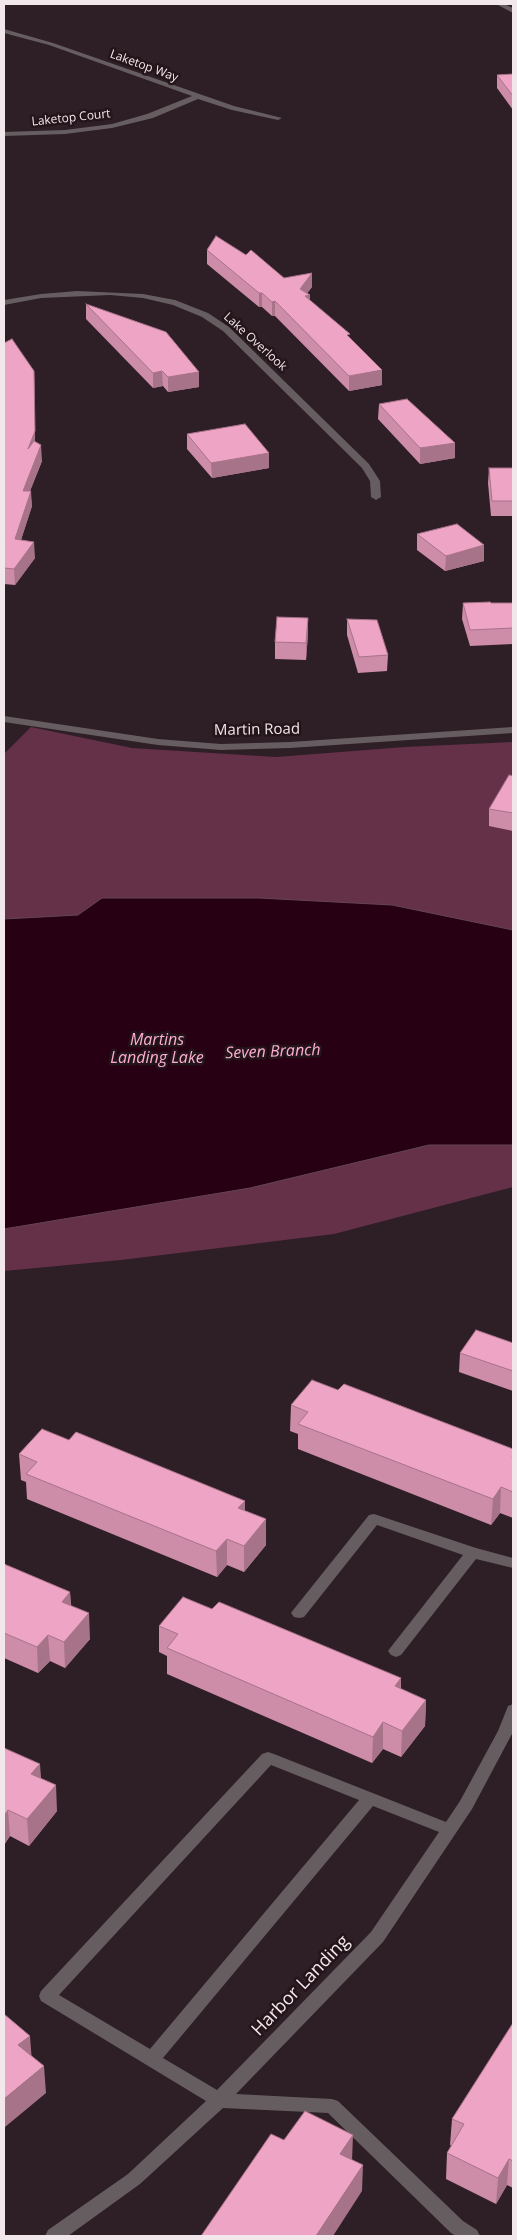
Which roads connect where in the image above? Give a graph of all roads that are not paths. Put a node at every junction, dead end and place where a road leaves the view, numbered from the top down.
1 (499, 4) edge
2 (513, 11) edge
3 (4, 31) edge
4 (196, 97) junction
5 (278, 118) dead end
6 (4, 134) edge
7 (4, 303) edge
8 (376, 497) dead end
9 (4, 719) edge
10 (513, 730) edge
11 (473, 1553) junction
12 (513, 1562) edge
13 (299, 1613) dead end
14 (396, 1651) dead end
15 (513, 1710) edge
16 (370, 1798) junction
17 (450, 1830) junction
18 (152, 2059) junction
19 (219, 2100) junction
20 (460, 2233) edge
21 (54, 2236) edge

1 - 2 street
3 - 4 street, Laketop Way
4 - 5 street, Laketop Way
4 - 6 street, Laketop Court
7 - 8 street, Lake Overlook
9 - 10 street, Martin Road
11 - 12 street
11 - 13 street
11 - 14 street
15 - 17 street, Harbor Landing
16 - 17 street
16 - 18 street
16 - 18 street
17 - 19 street, Harbor Landing
18 - 19 street
19 - 20 street
19 - 21 street, Harbor Landing

